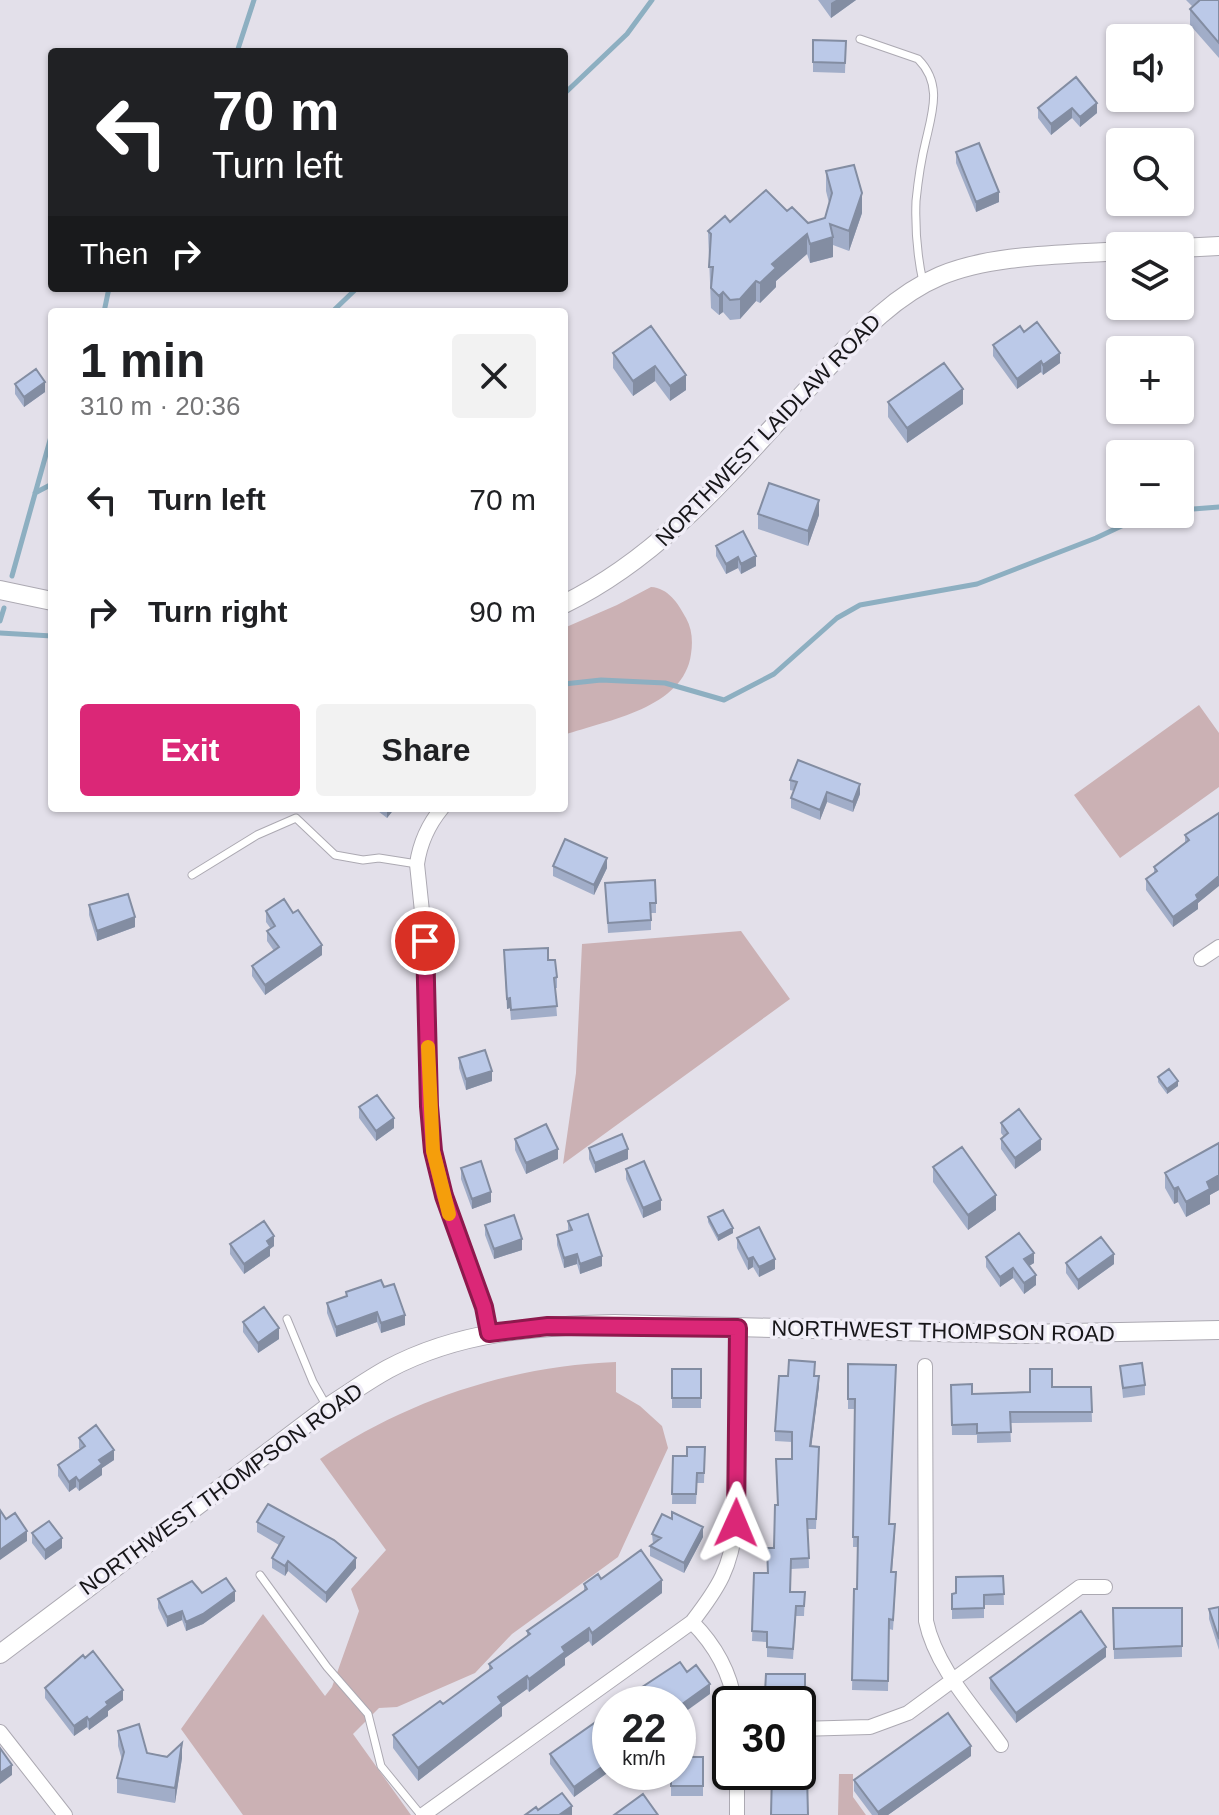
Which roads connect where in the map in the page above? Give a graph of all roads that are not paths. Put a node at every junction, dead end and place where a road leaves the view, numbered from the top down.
1 (860, 39) dead end
2 (1219, 246) edge
3 (1194, 247) edge
4 (1106, 252) edge
5 (923, 284) junction
6 (0, 590) edge
7 (48, 600) edge
8 (568, 602) edge
9 (439, 812) edge
10 (417, 864) junction
11 (192, 875) dead end
12 (1219, 947) edge
13 (1201, 959) dead end
14 (287, 1319) dead end
15 (738, 1328) junction
16 (1219, 1330) edge
17 (489, 1333) junction
18 (925, 1366) dead end
19 (327, 1407) junction
20 (260, 1575) dead end
21 (1105, 1587) dead end
22 (692, 1622) junction
23 (0, 1654) edge
24 (954, 1680) junction
25 (732, 1686) edge
26 (816, 1728) edge
27 (0, 1732) edge
28 (1001, 1745) dead end
29 (737, 1790) edge
30 (65, 1815) edge
31 (422, 1815) edge
32 (737, 1815) edge

1 - 5 lane
2 - 3 street
4 - 5 street, NORTHWEST LAIDLAW ROAD
5 - 8 street, NORTHWEST LAIDLAW ROAD
6 - 7 street
9 - 10 street
10 - 11 lane
10 - 17 street
12 - 13 street
14 - 19 lane
15 - 16 street, NORTHWEST THOMPSON ROAD
15 - 17 street, NORTHWEST THOMPSON ROAD
15 - 22 street
17 - 19 street, NORTHWEST THOMPSON ROAD
18 - 24 street
19 - 23 street, NORTHWEST THOMPSON ROAD
20 - 31 lane
21 - 24 street
22 - 25 street
22 - 31 street
24 - 26 street
24 - 28 street
27 - 30 street
29 - 32 street

